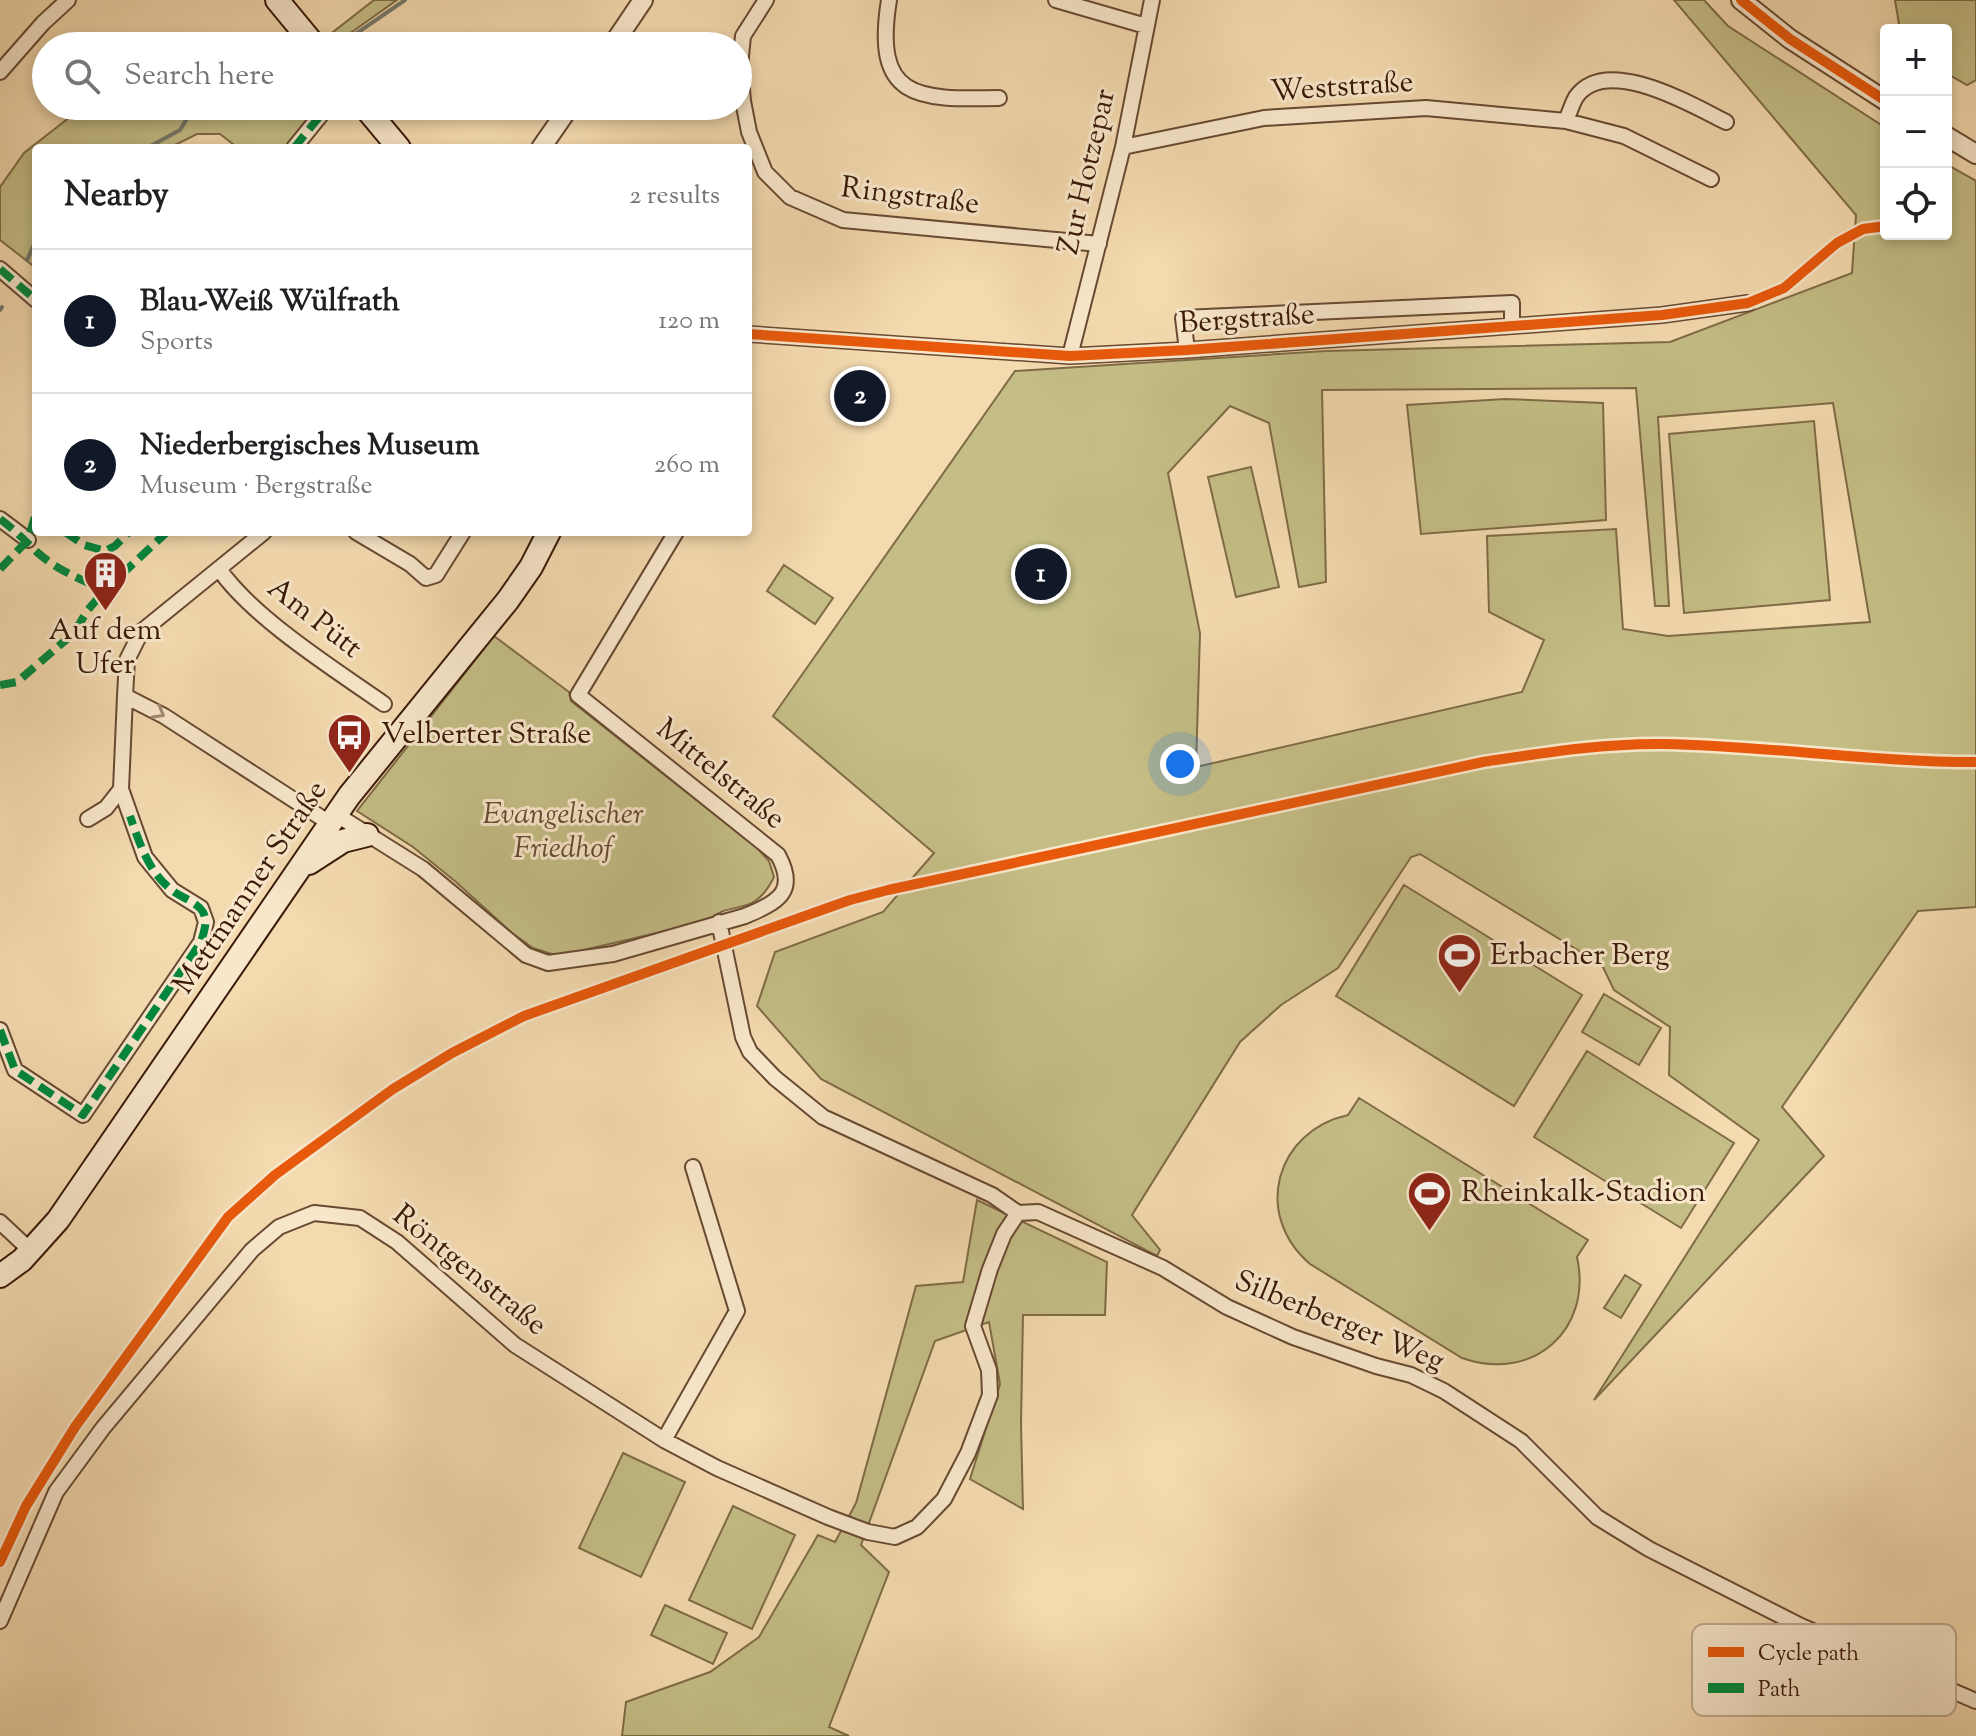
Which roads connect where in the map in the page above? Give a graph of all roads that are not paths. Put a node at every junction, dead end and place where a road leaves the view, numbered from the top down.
1 (68, 0) edge
2 (277, 0) edge
3 (643, 0) edge
4 (766, 0) edge
5 (889, 0) edge
6 (1056, 0) edge
7 (1152, 0) edge
8 (1741, 0) edge
9 (1146, 26) junction
10 (35, 32) edge
11 (303, 32) edge
12 (621, 32) edge
13 (746, 32) edge
14 (32, 36) edge
15 (0, 72) edge
16 (1880, 97) edge
17 (999, 98) dead end
18 (317, 120) edge
19 (376, 120) edge
20 (560, 120) edge
21 (747, 120) edge
22 (1566, 121) junction
23 (1726, 122) dead end
24 (1952, 140) edge
25 (297, 144) edge
26 (396, 144) edge
27 (544, 144) edge
28 (1123, 147) junction
29 (1976, 154) edge
30 (1711, 179) dead end
31 (1099, 244) junction
32 (0, 269) edge
33 (32, 297) edge
34 (1748, 303) dead end
35 (1512, 325) junction
36 (752, 334) edge
37 (1187, 350) junction
38 (1070, 356) junction
39 (0, 519) edge
40 (259, 536) edge
41 (363, 536) edge
42 (460, 536) edge
43 (547, 536) edge
44 (674, 536) edge
45 (28, 540) dead end
46 (219, 569) junction
47 (125, 696) junction
48 (384, 704) dead end
49 (121, 789) junction
50 (88, 819) dead end
51 (334, 819) junction
52 (367, 835) junction
53 (301, 868) junction
54 (719, 922) junction
55 (0, 1030) edge
56 (693, 1167) dead end
57 (1018, 1213) junction
58 (0, 1222) edge
59 (31, 1251) junction
60 (0, 1276) edge
61 (664, 1440) junction
62 (0, 1621) edge
63 (1797, 1624) edge
64 (1956, 1692) edge
65 (1976, 1701) edge

1 - 10 street
2 - 11 main road
3 - 12 street
4 - 13 street, Ringstraße
5 - 17 street
6 - 9 street
7 - 9 street, Zur Hotzepar
8 - 16 street
9 - 28 street, Zur Hotzepar
14 - 15 street
18 - 25 street
19 - 26 main road
20 - 27 street
21 - 31 street, Ringstraße
22 - 23 street
22 - 28 street, Weststraße
22 - 30 street, Weststraße
24 - 29 street
28 - 31 street, Zur Hotzepar
31 - 38 street, Zur Hotzepar
32 - 33 street
34 - 35 street, Bergstraße
35 - 37 street, Bergstraße
35 - 37 street, Bergstraße
36 - 38 street, Bergstraße
37 - 38 street, Bergstraße
39 - 45 street
40 - 46 street
41 - 42 street
43 - 51 main road, Mettmanner Straße
44 - 54 street, Mittelstraße
46 - 47 street
46 - 48 street, Am Pütt
47 - 49 street
47 -> 51 street
49 - 50 street
49 - 55 street
51 - 52 street
51 - 53 main road, Mettmanner Straße
52 - 53 main road
52 - 54 street
53 - 59 main road, Mettmanner Straße
54 - 57 street, Silberberger Weg
56 - 61 street
57 - 61 street, Röntgenstraße
57 - 63 street, Silberberger Weg
58 - 59 street
59 - 60 main road, Mettmanner Straße
61 - 62 street, Röntgenstraße
64 - 65 street, Silberberger Weg

